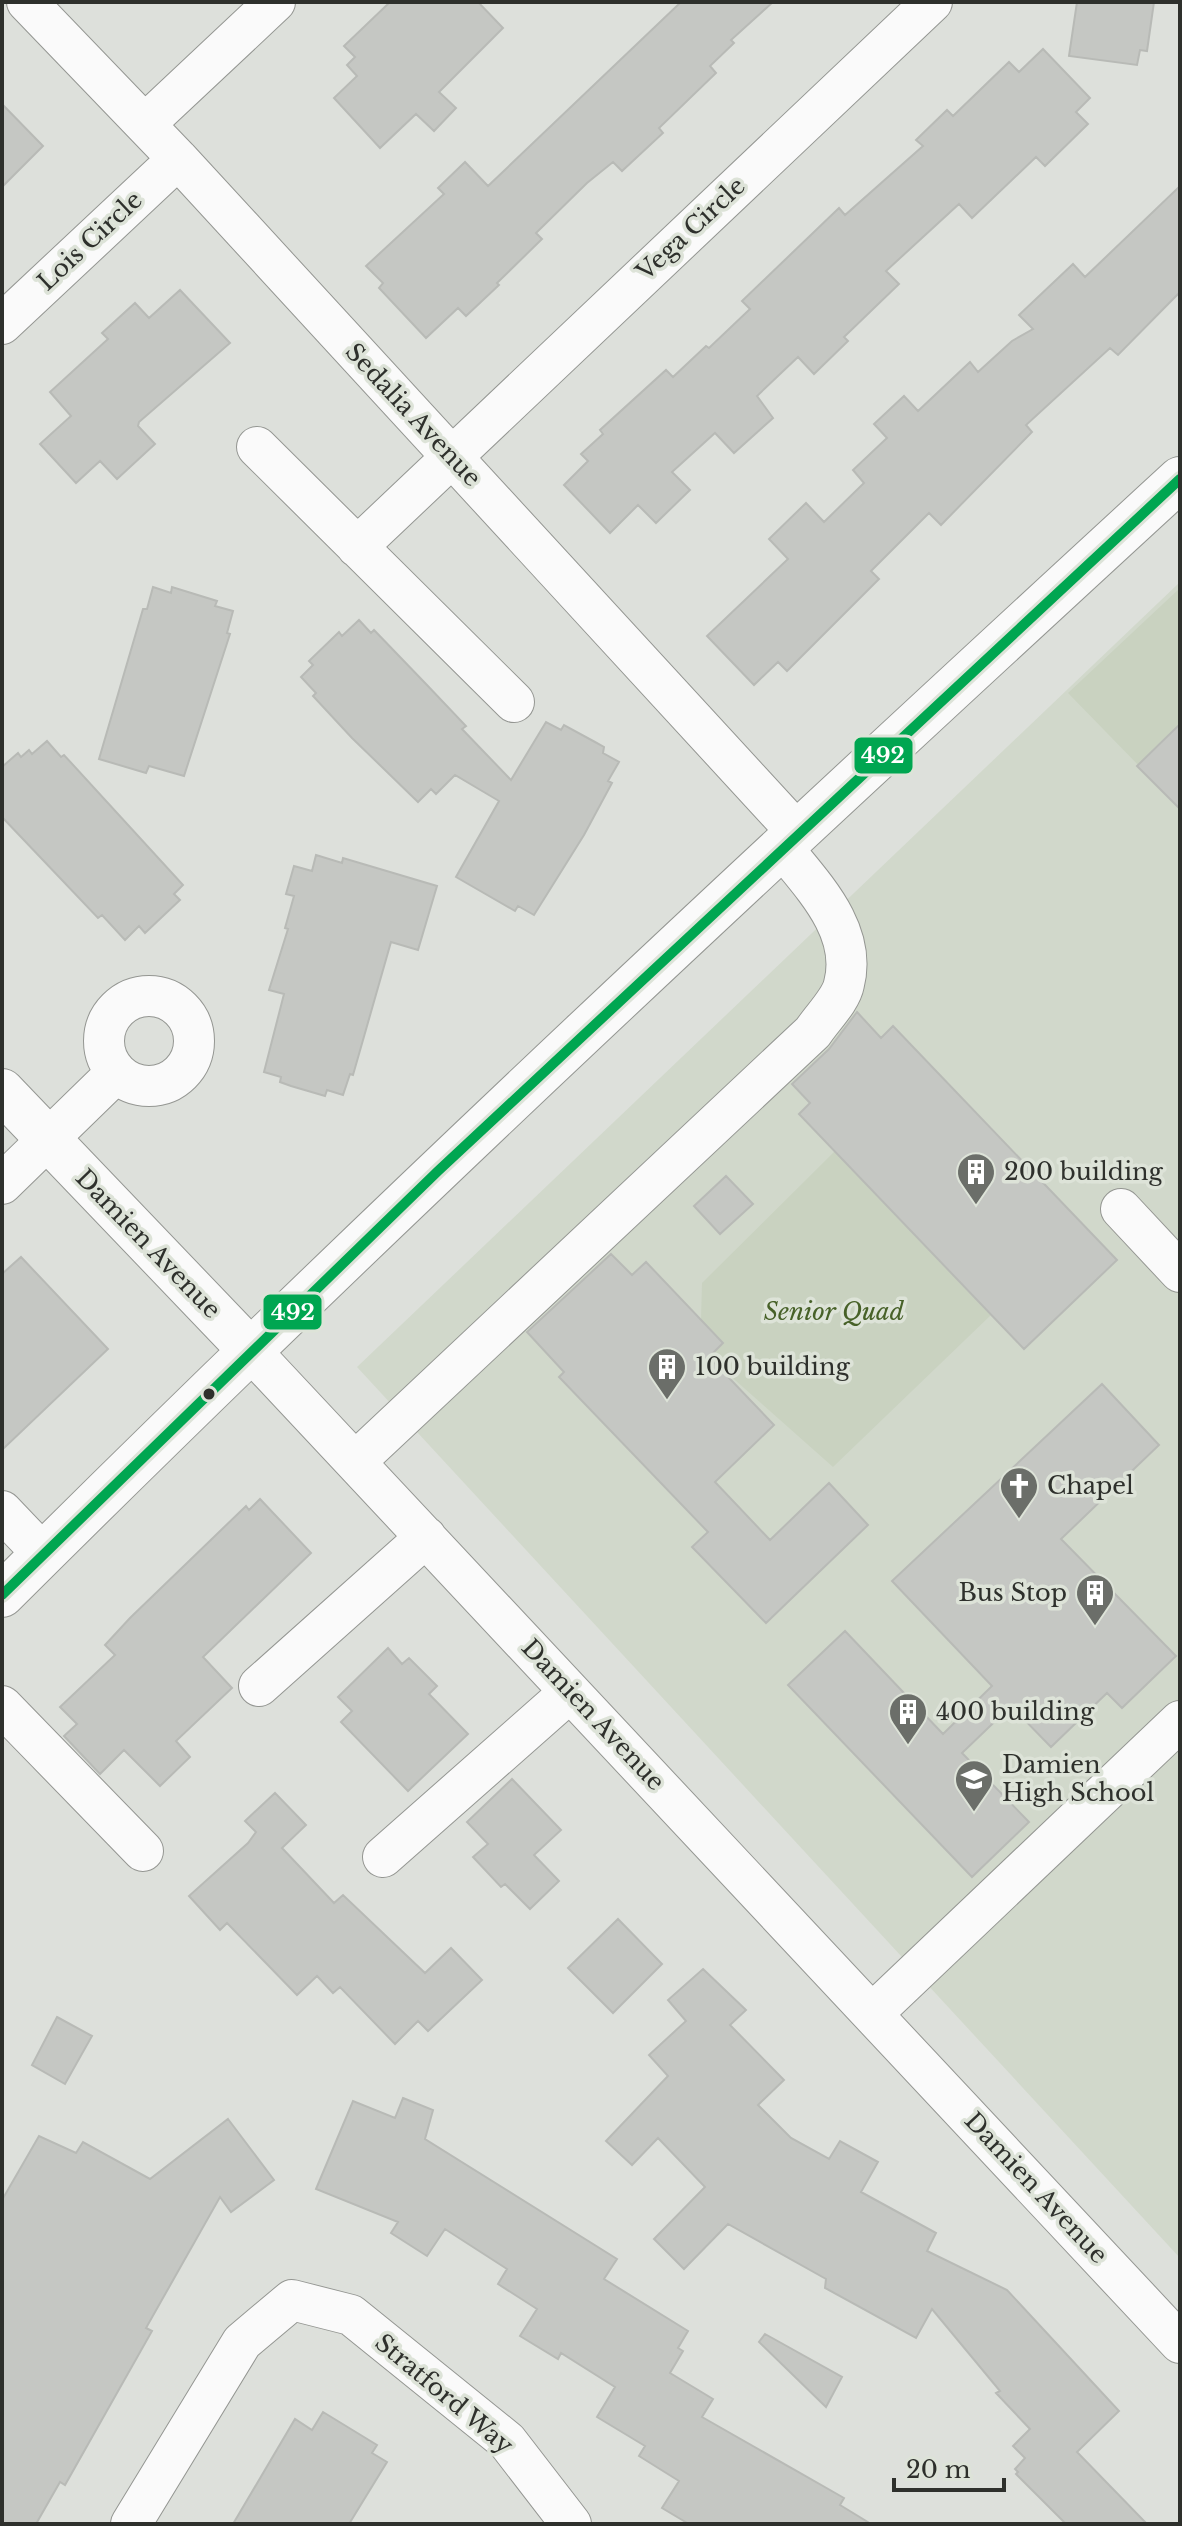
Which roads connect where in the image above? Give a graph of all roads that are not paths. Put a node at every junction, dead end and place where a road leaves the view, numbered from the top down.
1 (27, 2) edge
2 (275, 2) edge
3 (932, 2) edge
4 (145, 124) junction
5 (178, 159) junction
6 (2, 324) edge
7 (257, 447) dead end
8 (451, 455) junction
9 (1180, 479) edge
10 (357, 547) junction
11 (514, 702) dead end
12 (789, 839) junction
13 (116, 1073) dead end
14 (2, 1091) edge
15 (48, 1140) junction
16 (2, 1184) edge
17 (1121, 1209) dead end
18 (1180, 1272) edge
19 (249, 1349) junction
20 (355, 1462) junction
21 (2, 1511) edge
22 (426, 1537) junction
23 (43, 1554) junction
24 (2, 1595) edge
25 (259, 1686) dead end
26 (570, 1692) junction
27 (2, 1706) edge
28 (1180, 1721) edge
29 (143, 1851) dead end
30 (383, 1857) dead end
31 (873, 2013) junction
32 (1180, 2343) edge
33 (131, 2524) edge
34 (571, 2524) edge

1 - 4 street, Sedalia Avenue
2 - 4 street
3 - 8 street, Vega Circle
4 - 5 street, Sedalia Avenue
5 - 6 street, Lois Circle
5 - 8 street, Sedalia Avenue
7 - 10 street
8 - 10 street, Vega Circle
8 - 12 street, Sedalia Avenue
9 - 12 main road
10 - 11 street
12 - 19 main road
12 - 20 street, Sedalia Avenue
13 - 15 street
14 - 15 main road, Damien Avenue
15 - 16 street
15 - 19 main road, Damien Avenue
17 - 18 street
19 - 20 street, Damien Avenue
19 - 23 main road
20 - 22 street, Damien Avenue
21 - 23 street
22 - 25 street
22 - 26 street, Damien Avenue
23 - 24 main road
26 - 30 street
26 - 31 street, Damien Avenue
27 - 29 street
28 - 31 street
31 - 32 street, Damien Avenue
33 - 34 street, Stratford Way

